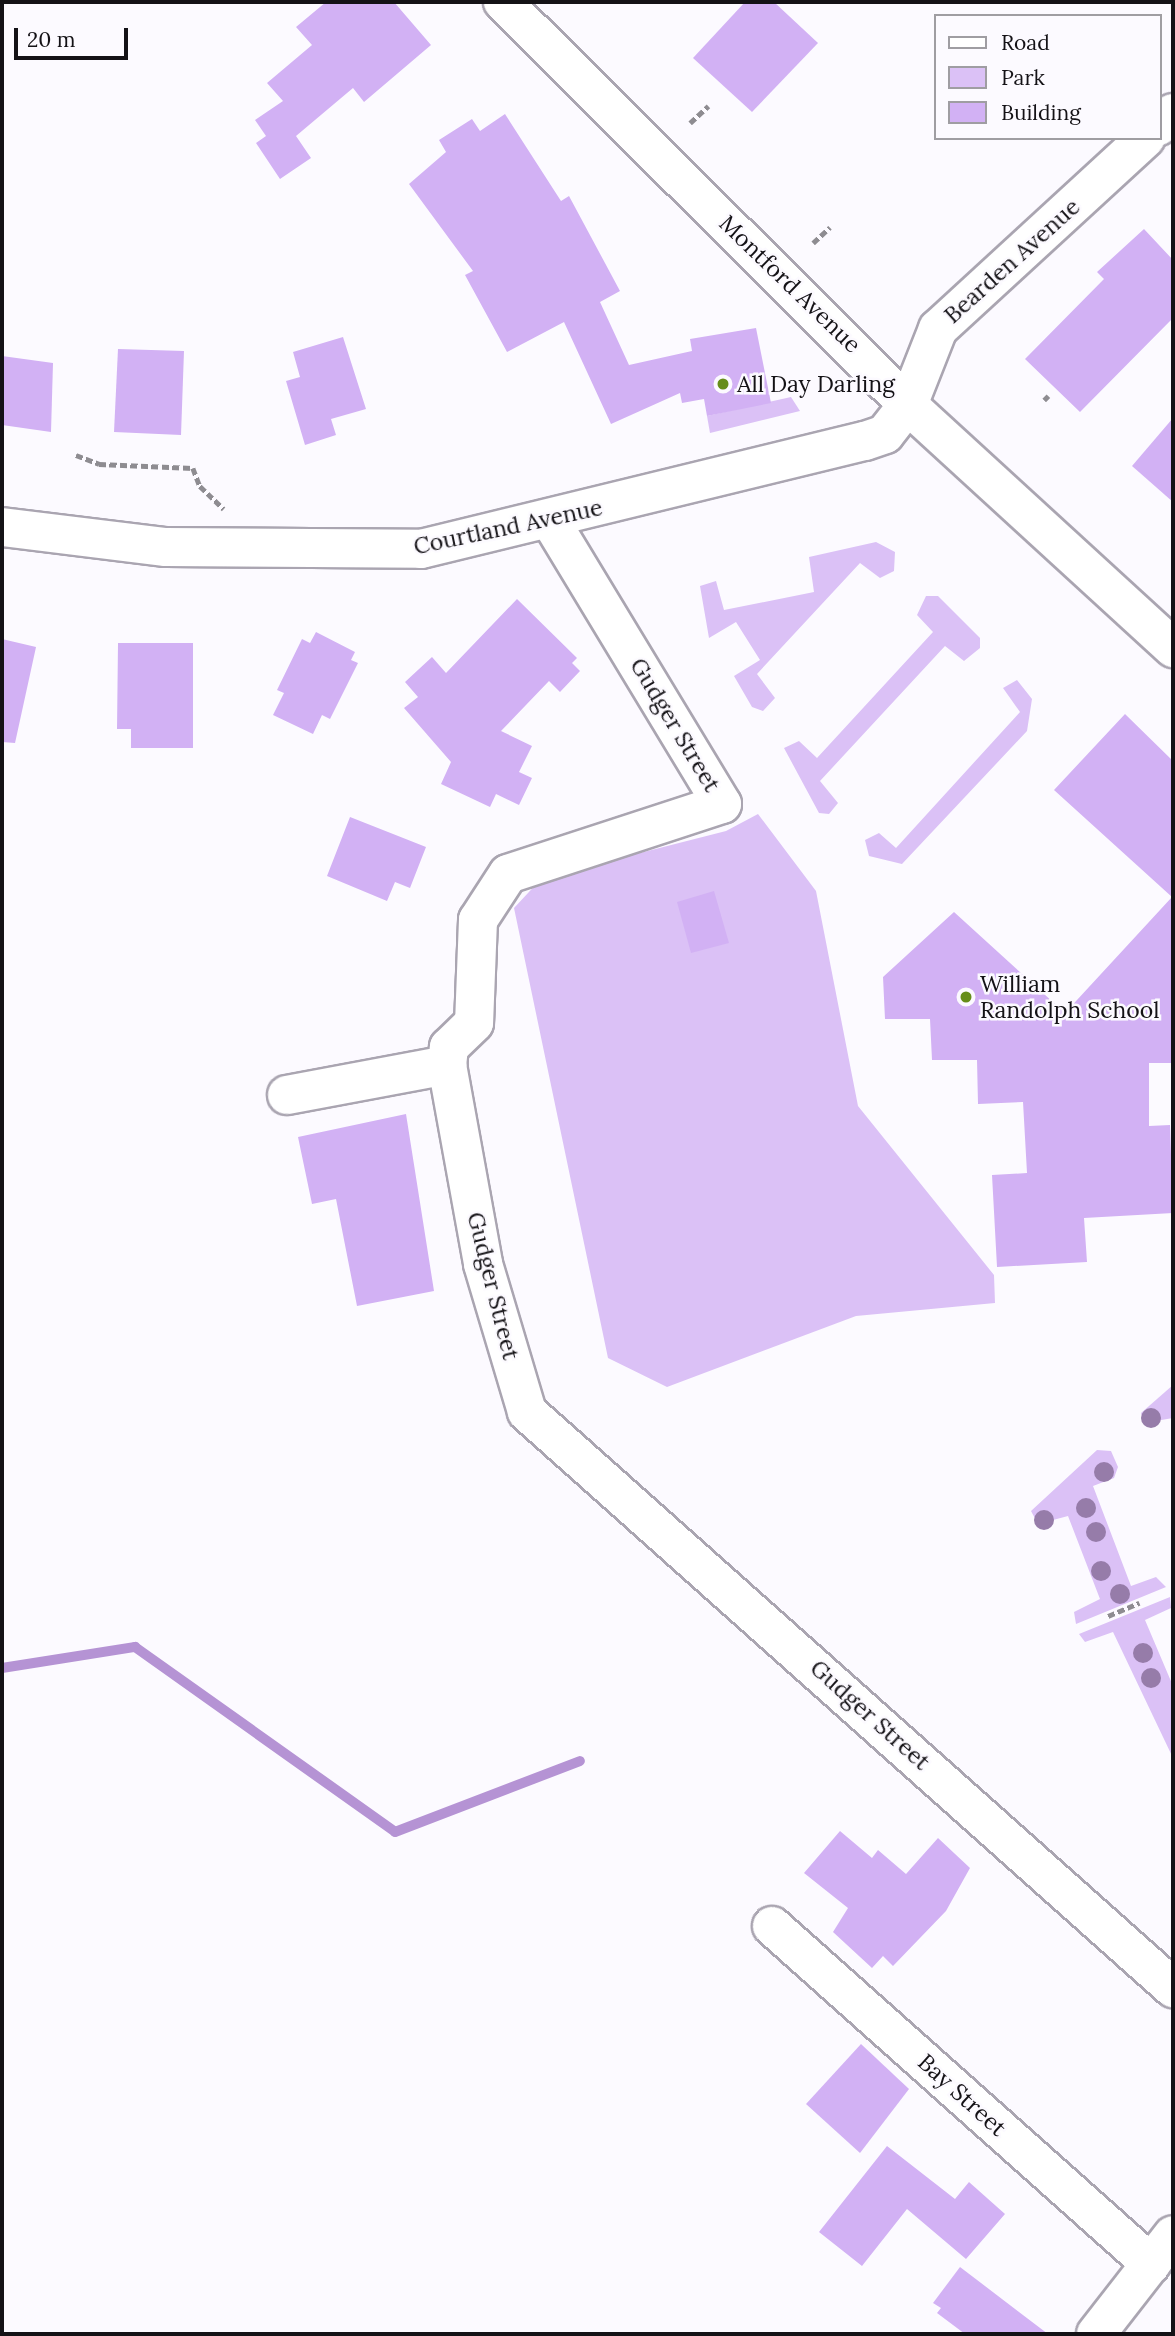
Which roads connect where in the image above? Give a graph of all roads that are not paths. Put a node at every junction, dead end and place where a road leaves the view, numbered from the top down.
1 (503, 2) edge
2 (1144, 140) edge
3 (908, 405) junction
4 (550, 520) junction
5 (2, 527) edge
6 (1173, 648) edge
7 (447, 1065) junction
8 (287, 1094) dead end
9 (772, 1926) dead end
10 (1173, 1988) edge
11 (1162, 2249) edge
12 (1096, 2334) edge

1 - 3 street, Montford Avenue
2 - 3 street, Bearden Avenue
3 - 4 street, Courtland Avenue
3 - 6 street, Montford Avenue
4 - 5 street, Courtland Avenue
4 - 7 street, Gudger Street
7 - 8 street
7 - 10 street, Gudger Street
9 - 11 street, Bay Street
11 - 12 street

